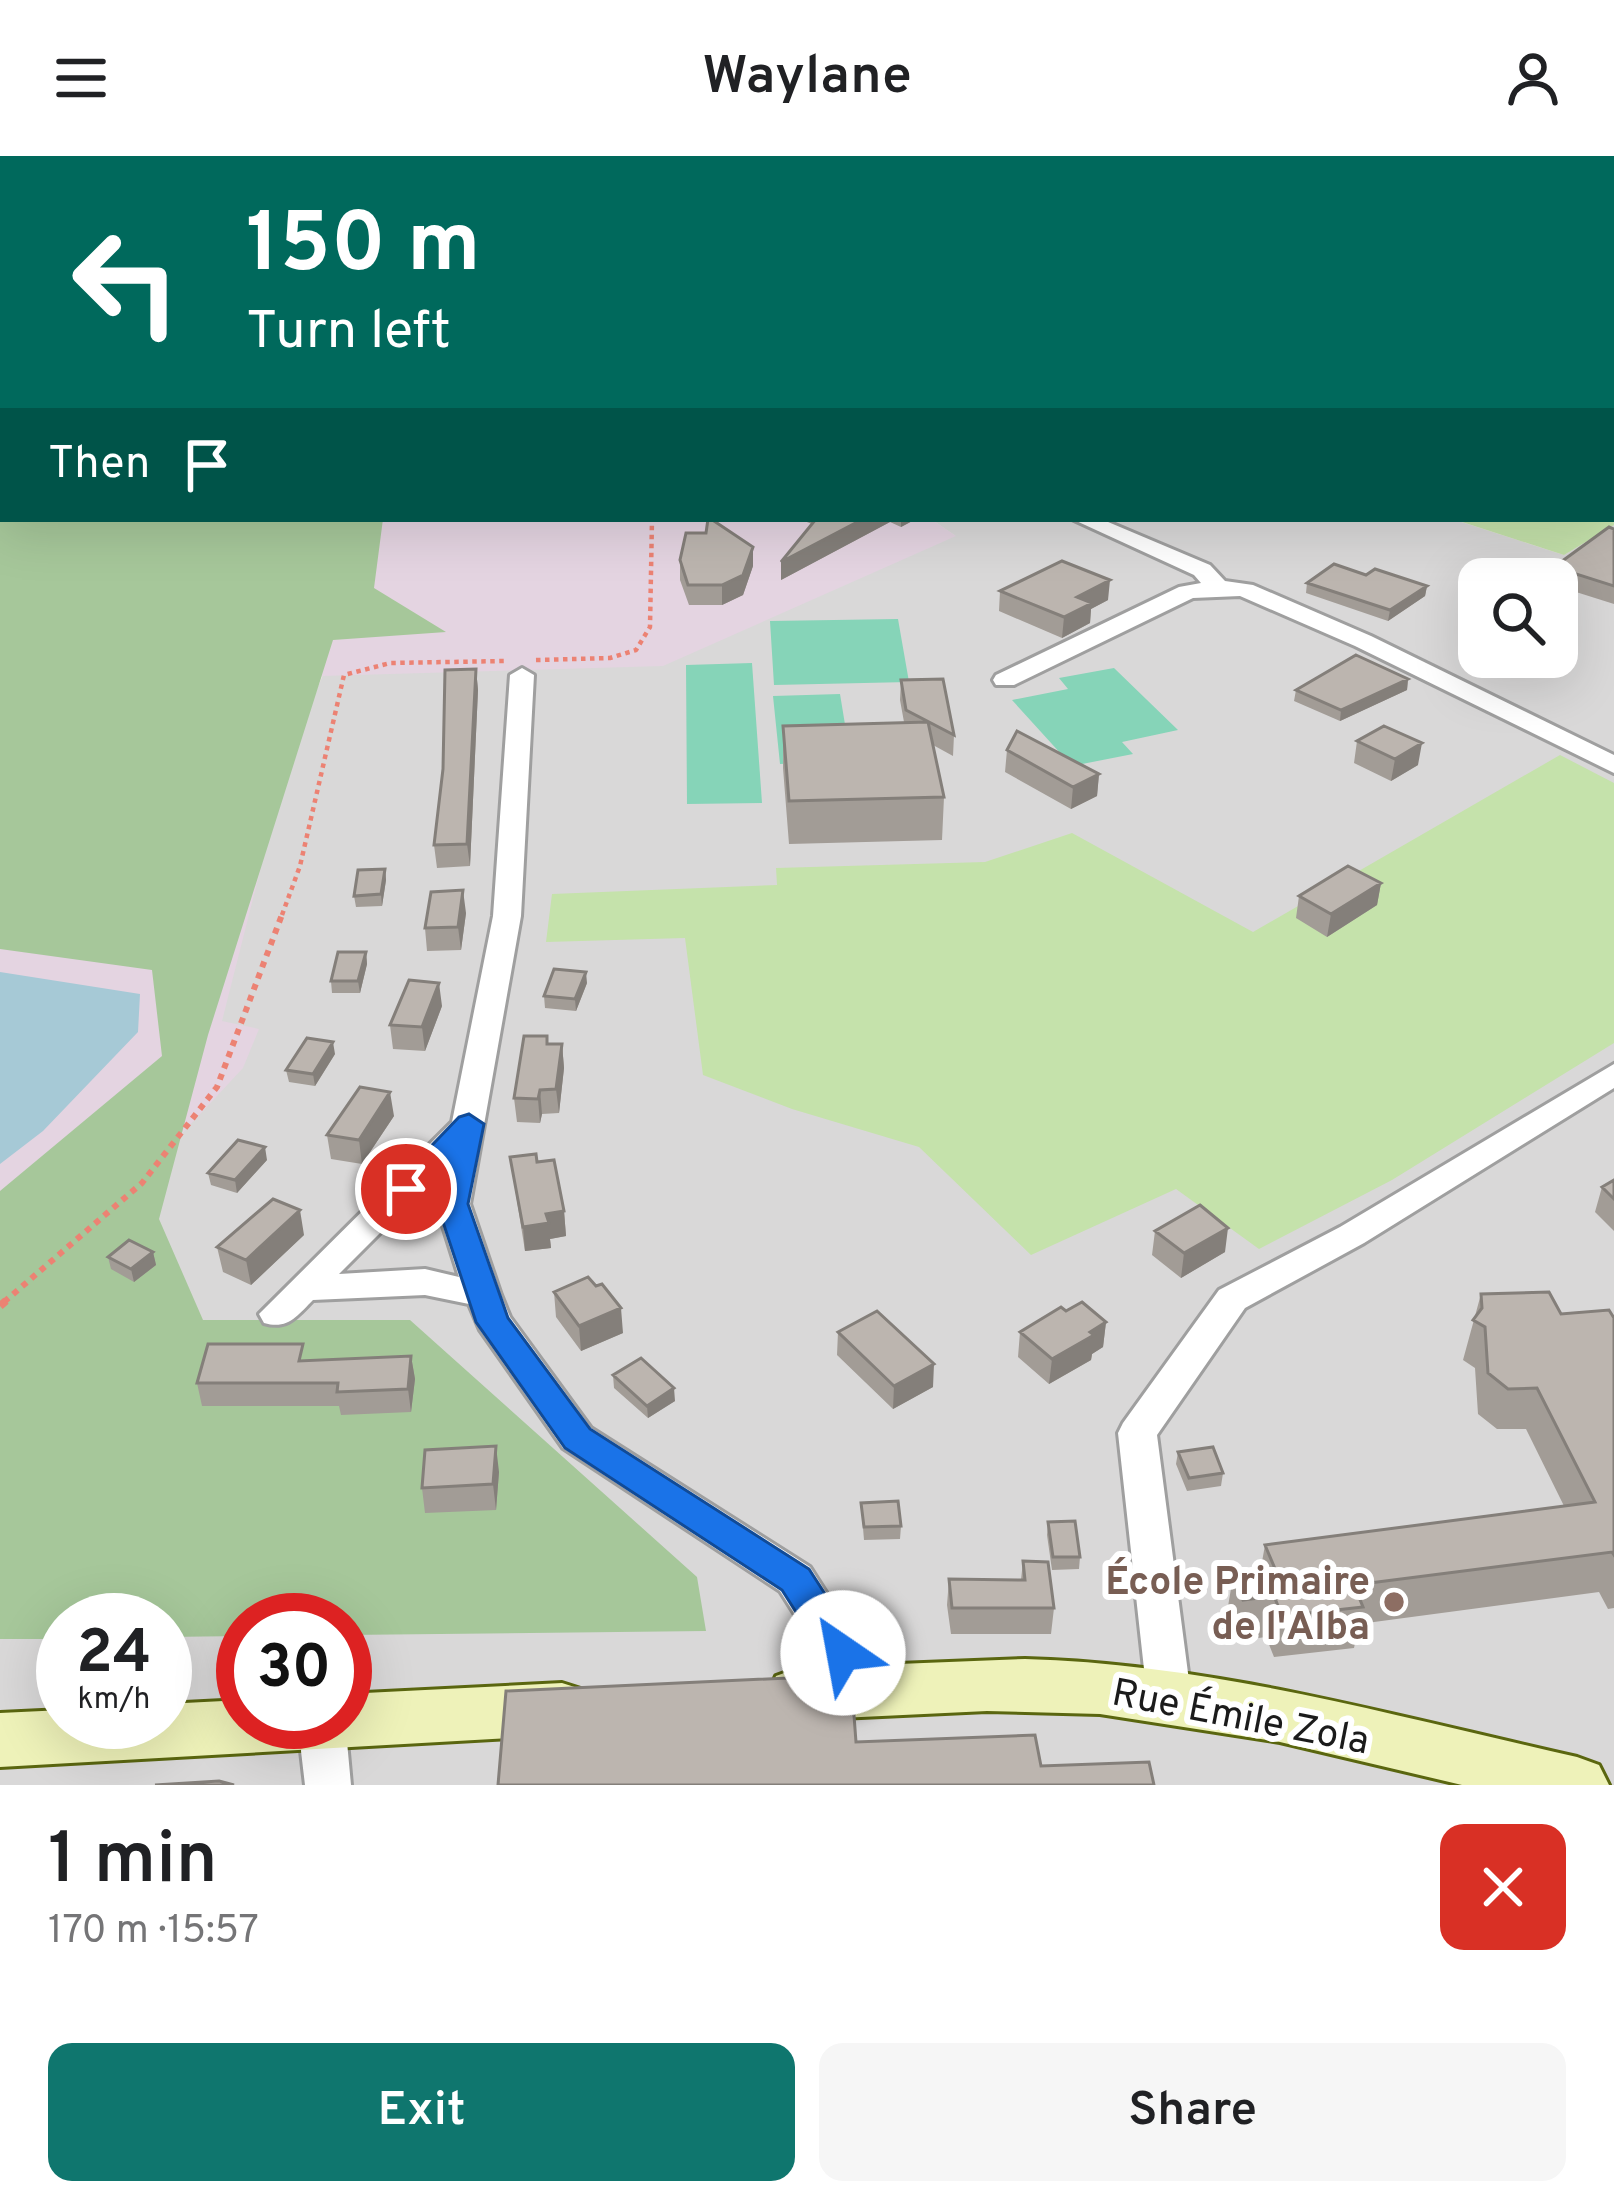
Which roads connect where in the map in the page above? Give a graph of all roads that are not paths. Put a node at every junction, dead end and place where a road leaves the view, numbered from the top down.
1 (1089, 522) edge
2 (1218, 587) junction
3 (522, 675) dead end
4 (1005, 680) dead end
5 (1614, 765) edge
6 (1614, 1074) edge
7 (469, 1124) junction
8 (305, 1288) junction
9 (483, 1295) junction
10 (277, 1314) dead end
11 (866, 1690) junction
12 (1169, 1696) junction
13 (731, 1698) edge
14 (619, 1706) edge
15 (372, 1721) edge
16 (216, 1729) edge
17 (0, 1740) edge
18 (322, 1749) edge
19 (328, 1785) edge
20 (1577, 1785) edge

1 - 2 street
2 - 4 street
2 - 5 street
3 - 7 street
6 - 12 street
7 - 8 street
7 - 9 street
8 - 9 street
8 - 10 street
9 - 11 street
11 - 12 main road, Rue Émile Zola
11 - 13 main road, Rue Émile Zola
12 - 20 main road, Rue Émile Zola
14 - 15 main road
16 - 17 main road
18 - 19 street

